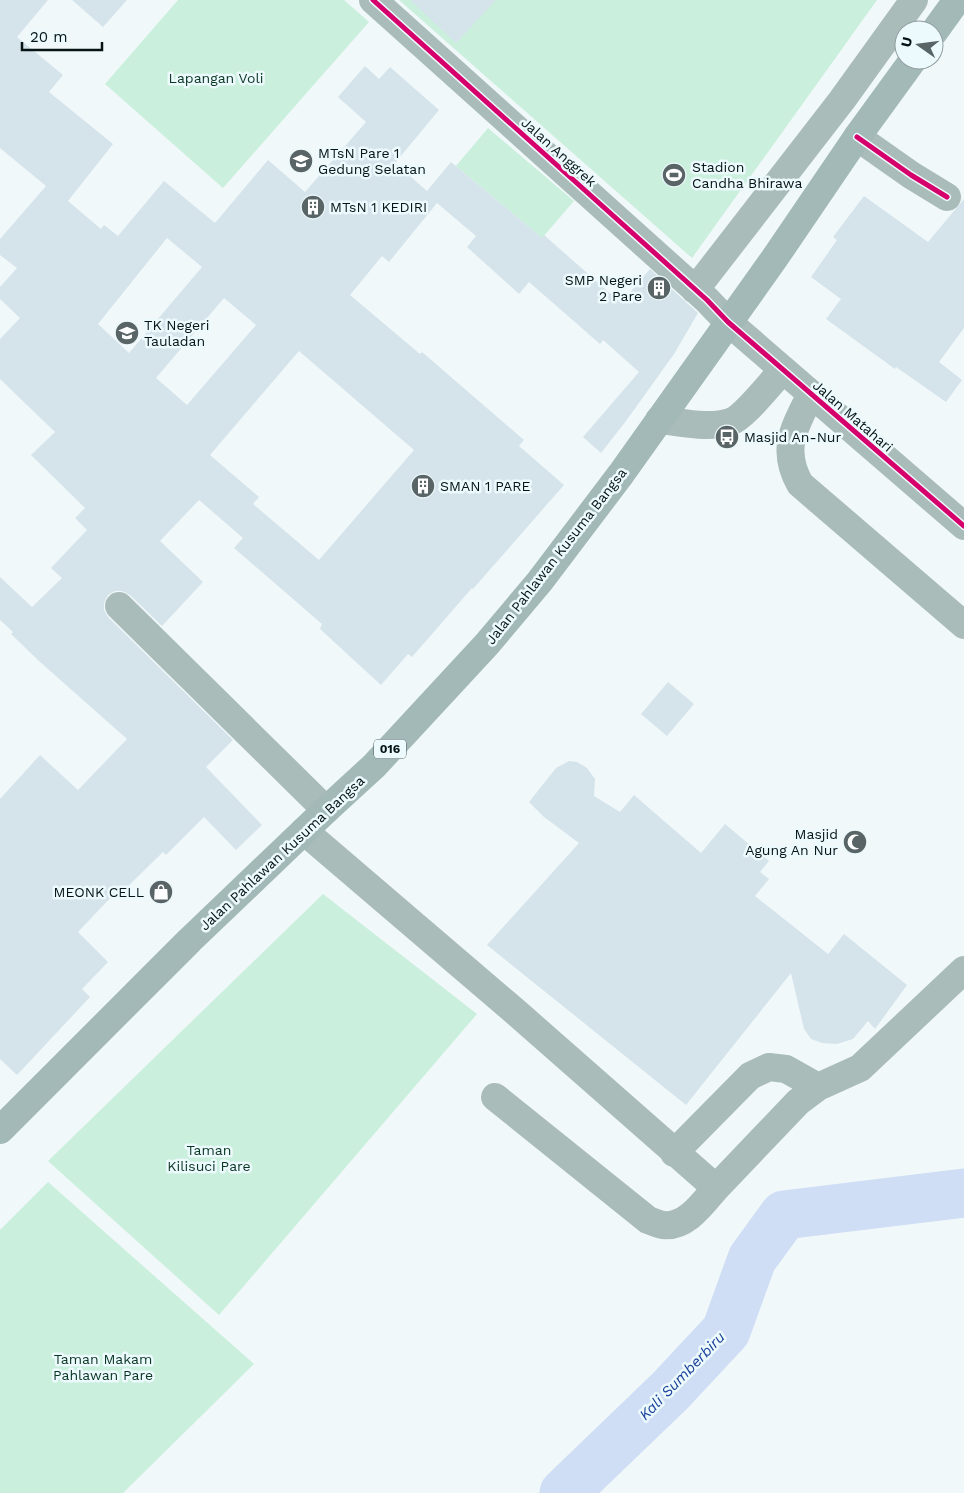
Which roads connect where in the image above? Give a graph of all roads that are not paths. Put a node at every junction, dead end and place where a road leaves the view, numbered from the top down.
1 (373, 0) edge
2 (914, 0) edge
3 (956, 0) edge
4 (942, 20) edge
5 (865, 68) junction
6 (906, 70) edge
7 (891, 90) junction
8 (857, 137) junction
9 (947, 197) dead end
10 (695, 290) junction
11 (728, 322) junction
12 (783, 370) junction
13 (811, 394) junction
14 (659, 420) junction
15 (964, 526) edge
16 (120, 606) dead end
17 (964, 625) edge
18 (326, 810) junction
19 (304, 831) junction
20 (964, 970) edge
21 (818, 1087) junction
22 (495, 1097) dead end
23 (0, 1130) edge
24 (674, 1153) junction
25 (716, 1188) junction

1 - 10 street, Jalan Anggrek
2 - 5 street
3 - 4 main road
5 - 7 street
5 - 10 street
6 - 7 main road, 016
7 - 8 main road, 016
8 - 9 street
8 - 11 main road, 016
10 - 11 street, Jalan Anggrek
11 - 12 street, Jalan Matahari
11 - 14 main road, Jalan Pahlawan Kusuma Bangsa / 016
12 - 13 street, Jalan Matahari
12 - 14 street
13 - 15 street, Jalan Matahari
13 - 17 street
14 - 18 main road, Jalan Pahlawan Kusuma Bangsa / 016
16 - 18 street
18 - 19 main road, Jalan Pahlawan Kusuma Bangsa / 016
19 - 23 main road, Jalan Pahlawan Kusuma Bangsa / 016
19 - 24 street
20 - 21 street
21 - 24 street
21 - 25 street
22 - 25 street
24 - 25 street

